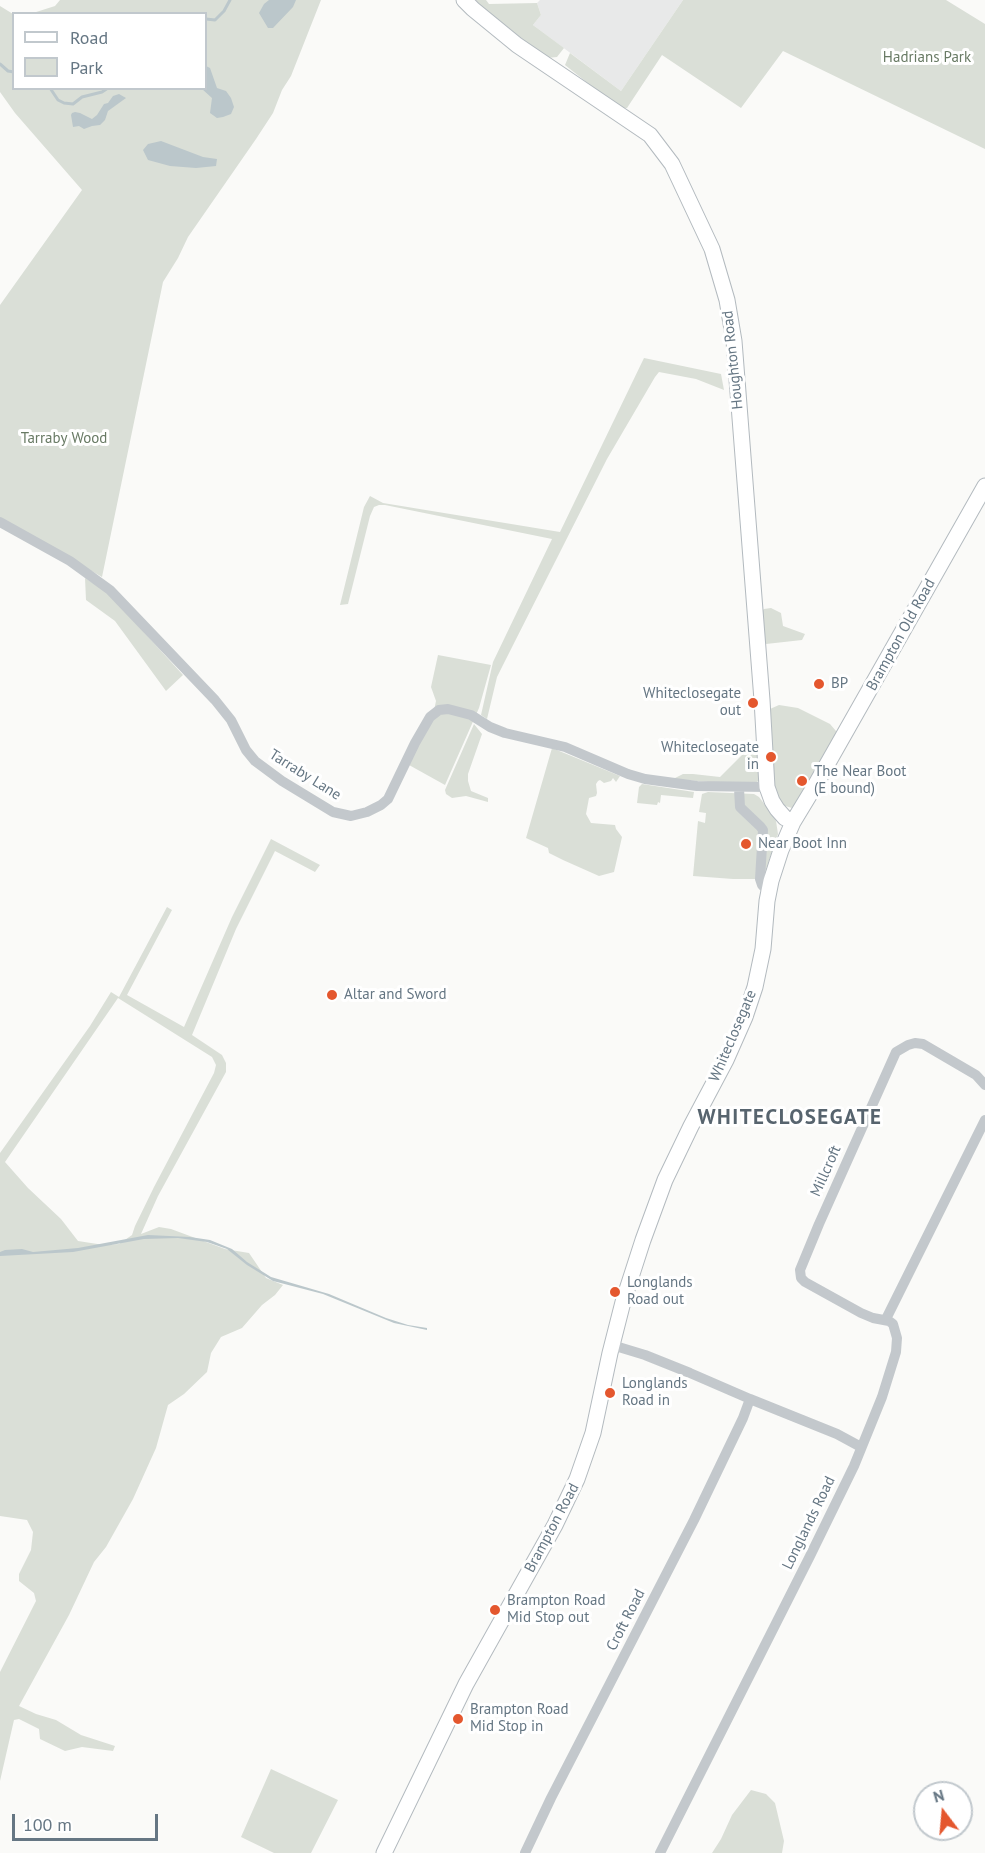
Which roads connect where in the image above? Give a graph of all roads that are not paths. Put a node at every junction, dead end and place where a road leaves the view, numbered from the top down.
1 (464, 0) edge
2 (985, 486) edge
3 (0, 522) edge
4 (816, 784) joint
5 (767, 787) junction
6 (739, 788) junction
7 (793, 822) junction
8 (769, 892) junction
9 (985, 1085) edge
10 (985, 1120) edge
11 (629, 1283) joint
12 (886, 1319) junction
13 (612, 1345) junction
14 (750, 1399) junction
15 (861, 1447) junction
16 (384, 1853) edge
17 (525, 1853) edge
18 (660, 1853) edge

1 - 5 main road, Houghton Road
2 - 4 main road, Brampton Old Road
3 - 6 street, Tarraby Lane
4 - 7 main road, Whiteclosegate
5 - 6 street, Tarraby Lane
5 - 7 main road, Houghton Road
6 - 8 street
7 - 8 main road, Whiteclosegate
8 - 11 main road, Whiteclosegate
9 - 12 street, Millcroft
10 - 12 street
11 - 13 main road, Brampton Road
12 - 15 street
13 - 14 street
13 - 16 main road, Brampton Road
14 - 15 street
14 - 17 street, Croft Road
15 - 18 street, Longlands Road

